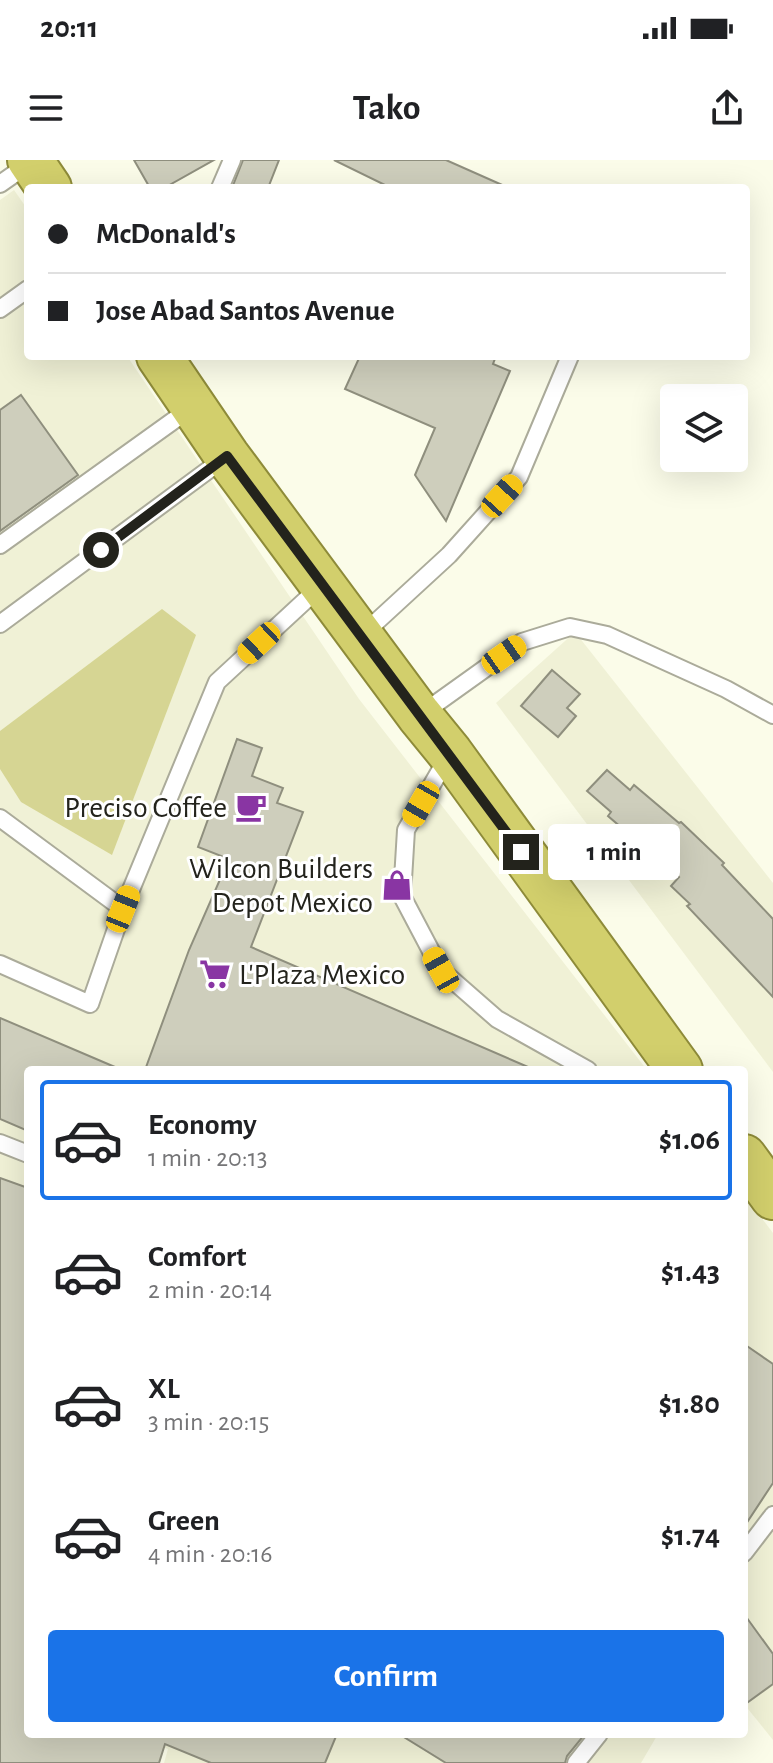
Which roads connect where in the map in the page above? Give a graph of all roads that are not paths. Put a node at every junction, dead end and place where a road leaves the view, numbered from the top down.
1 (232, 160) edge
2 (222, 184) edge
3 (24, 292) edge
4 (0, 309) edge
5 (162, 360) edge
6 (568, 360) edge
7 (193, 407) junction
8 (227, 456) junction
9 (0, 545) edge
10 (322, 584) junction
11 (0, 624) edge
12 (360, 637) junction
13 (419, 715) junction
14 (773, 715) edge
15 (450, 753) junction
16 (0, 818) edge
17 (123, 909) junction
18 (0, 964) edge
19 (666, 1063) edge
20 (581, 1066) edge
21 (0, 1143) edge
22 (24, 1152) edge
23 (748, 1163) edge
24 (773, 1197) edge
25 (773, 1515) edge
26 (748, 1548) edge
27 (596, 1738) edge
28 (576, 1763) edge

1 - 2 lane
3 - 4 lane
5 - 7 highway
6 - 12 lane
7 - 8 highway
7 - 9 lane
8 - 10 highway
8 - 11 lane
10 - 12 highway
10 - 17 lane
12 - 13 highway
13 - 14 lane
13 - 15 highway
15 - 19 highway
15 - 20 lane
16 - 17 lane
17 - 18 lane
21 - 22 lane
23 - 24 highway
25 - 26 lane
27 - 28 lane

